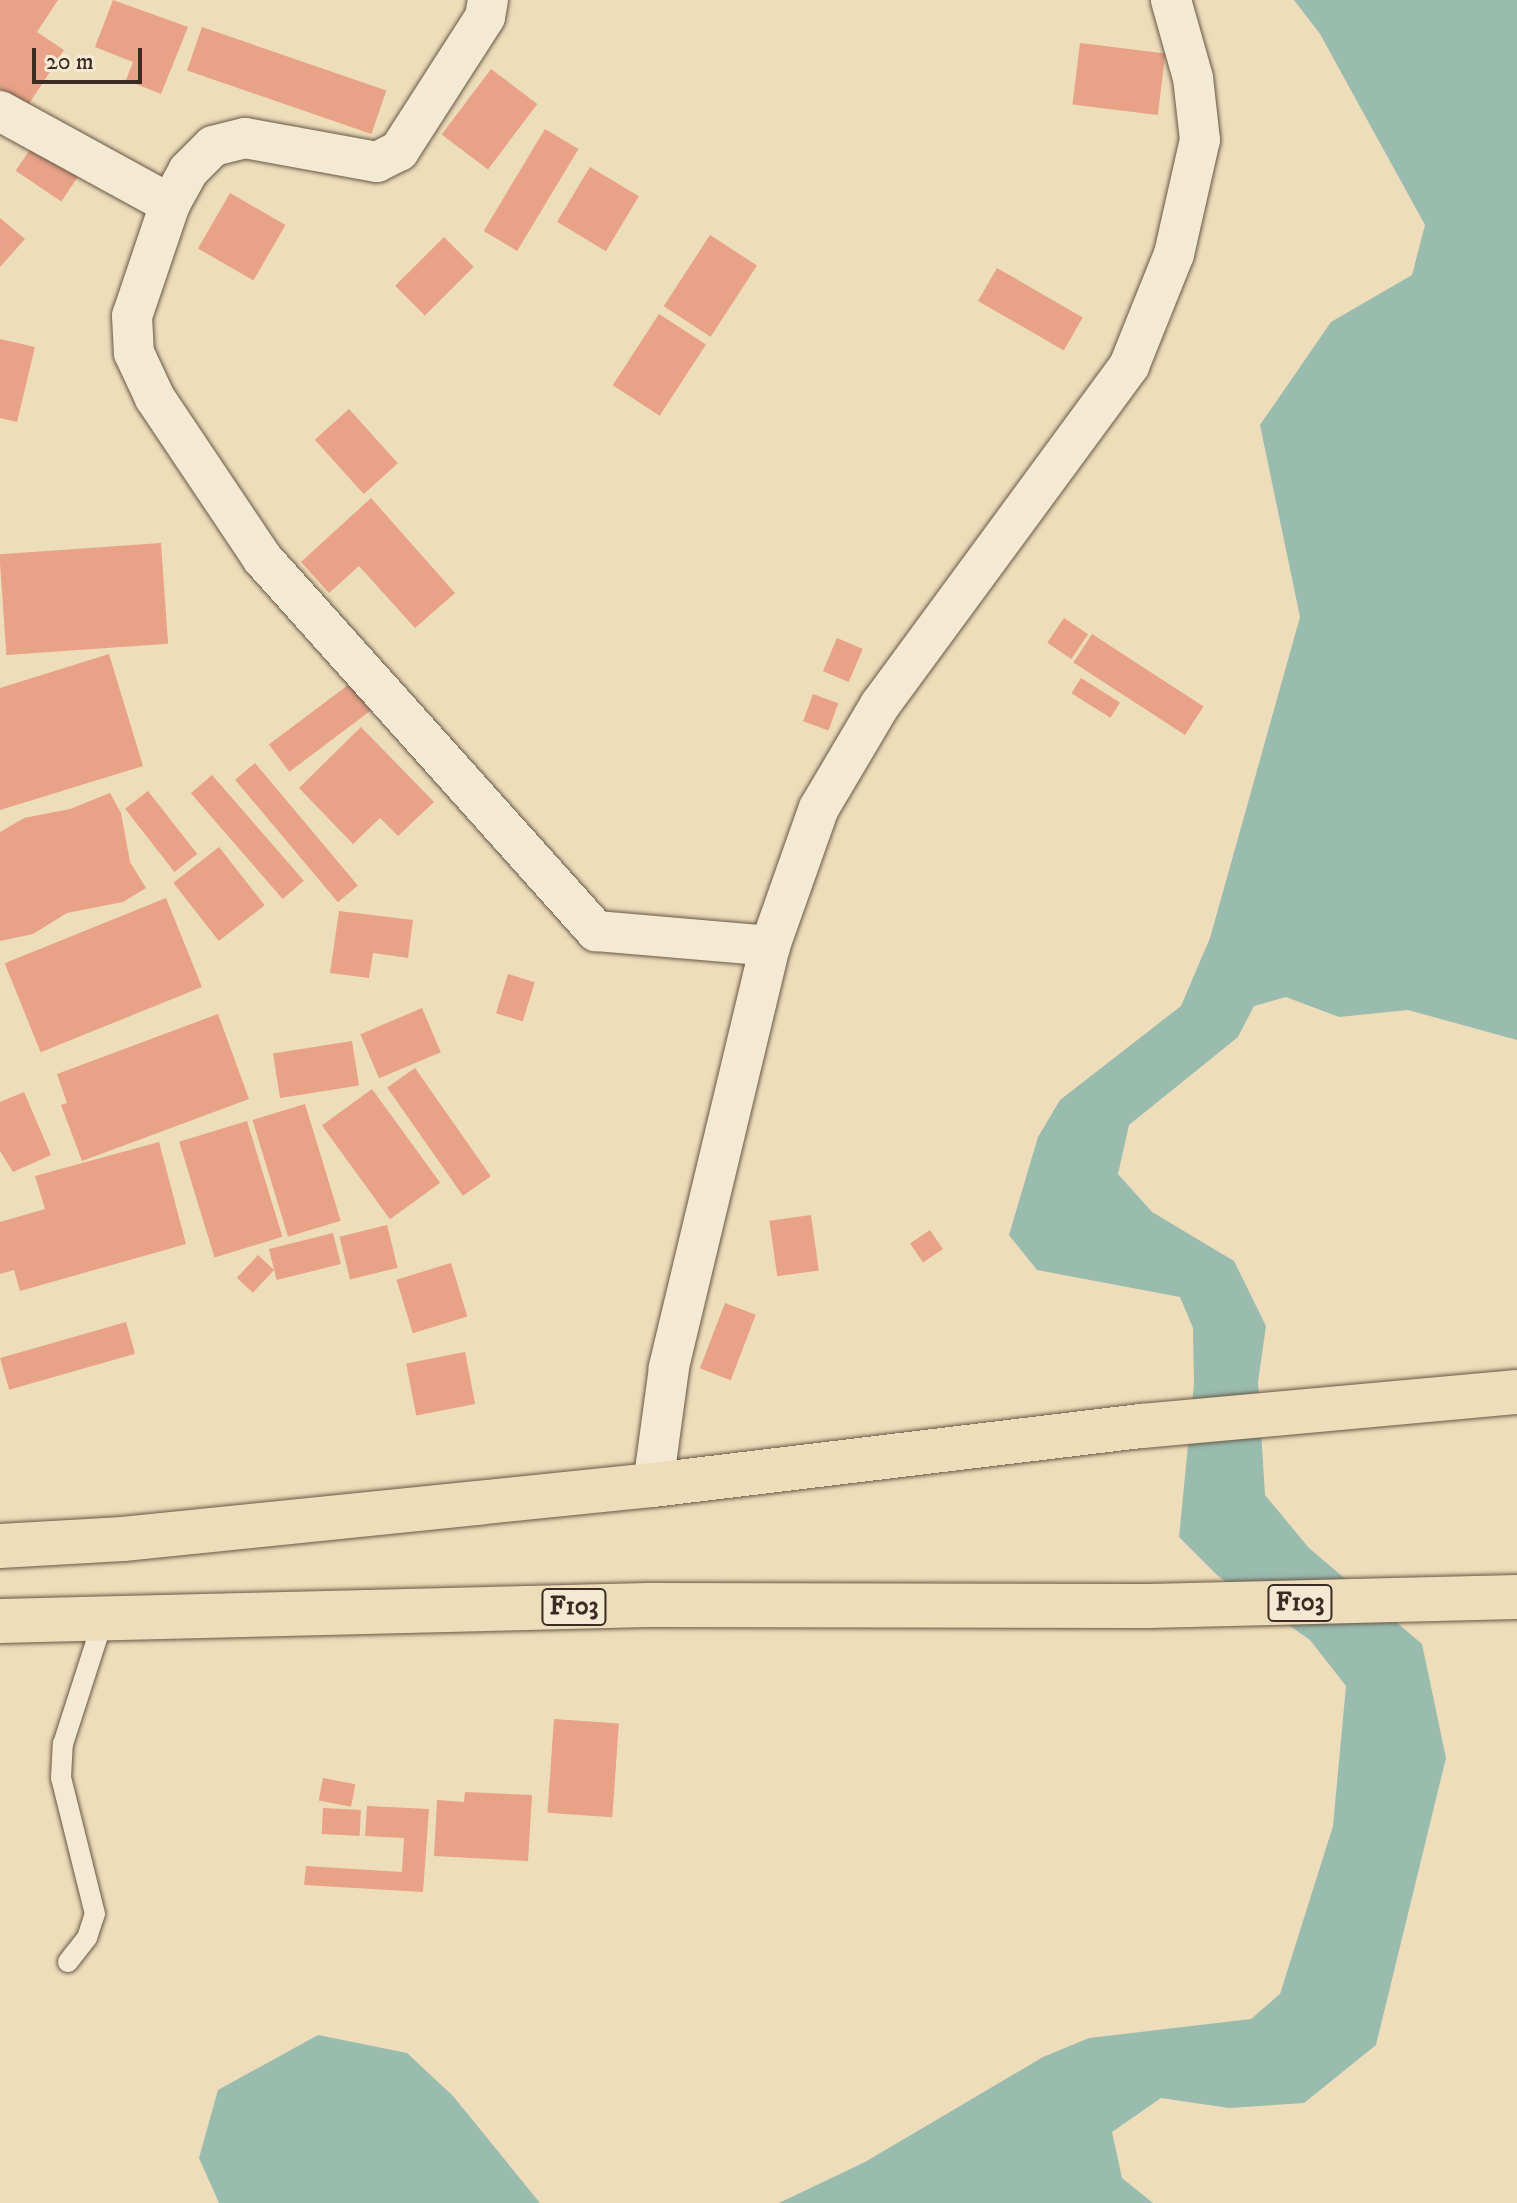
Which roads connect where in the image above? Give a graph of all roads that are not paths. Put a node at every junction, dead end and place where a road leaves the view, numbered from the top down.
1 (488, 0) edge
2 (1171, 0) edge
3 (0, 111) edge
4 (170, 204) junction
5 (770, 946) junction
6 (1517, 1392) edge
7 (653, 1485) junction
8 (0, 1546) edge
9 (1517, 1597) edge
10 (103, 1620) junction
11 (0, 1621) edge
12 (68, 1962) dead end

1 - 4 street
2 - 5 street
3 - 4 street
4 - 5 street
5 - 7 street
6 - 7 main road
7 - 8 main road
9 - 10 main road, F103
10 - 11 main road, F103
10 - 12 lane

